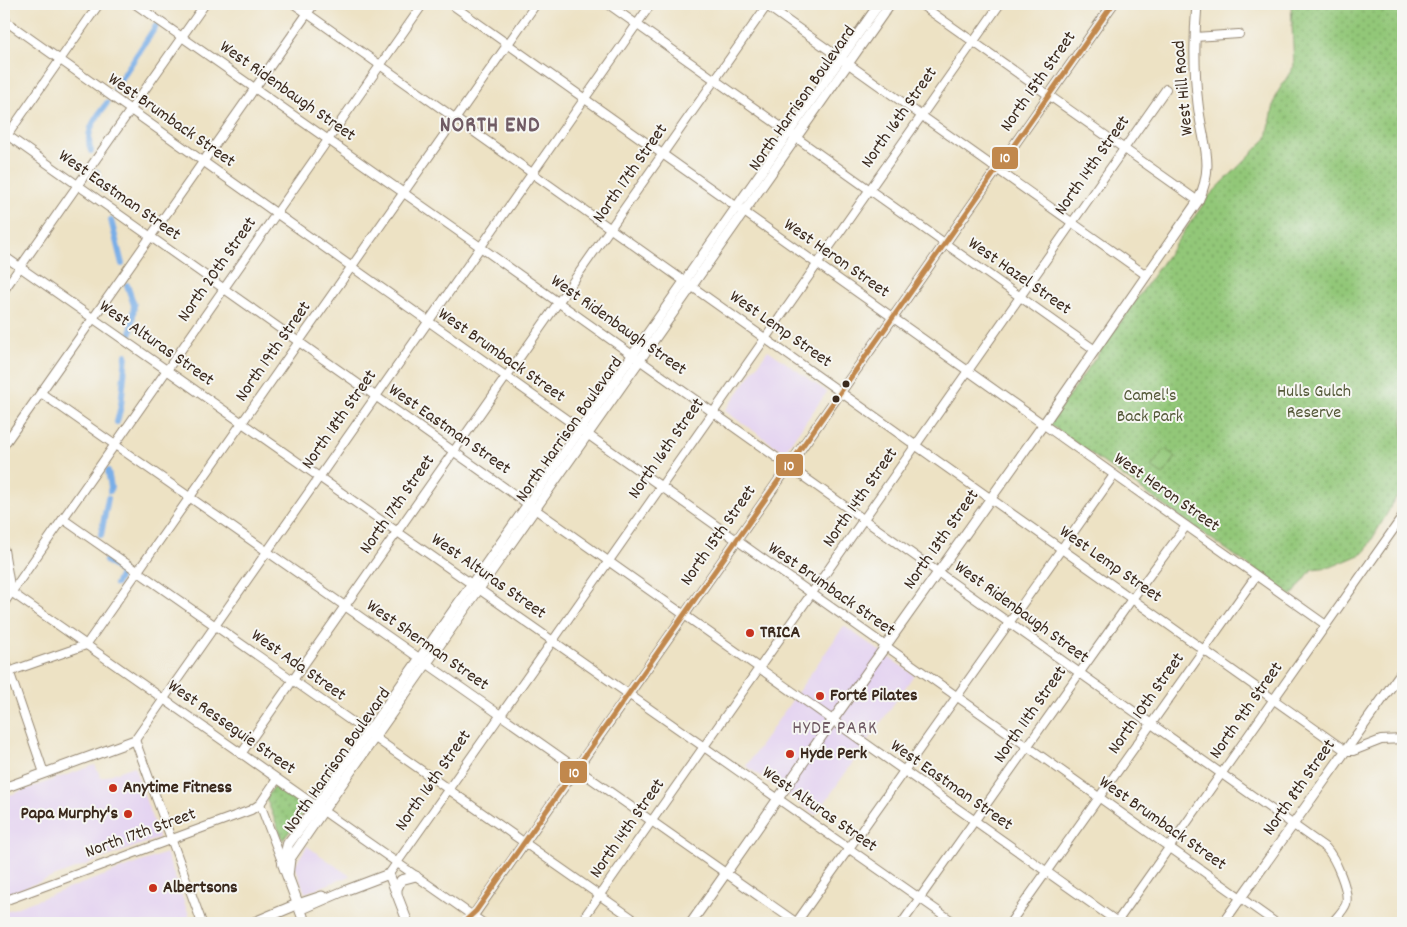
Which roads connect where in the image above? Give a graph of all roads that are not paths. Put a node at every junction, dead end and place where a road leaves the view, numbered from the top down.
1 (99, 4) edge
2 (134, 4) edge
3 (205, 4) edge
4 (294, 4) edge
5 (314, 4) edge
6 (423, 4) edge
7 (451, 4) edge
8 (536, 4) edge
9 (608, 4) edge
10 (652, 4) edge
11 (766, 4) edge
12 (879, 4) edge
13 (890, 4) edge
14 (920, 4) edge
15 (1000, 4) edge
16 (1113, 4) edge
17 (1197, 4) edge
18 (307, 14) junction
19 (4, 20) edge
20 (637, 24) junction
21 (1239, 34) dead end
22 (182, 37) junction
23 (1195, 37) junction
24 (973, 42) junction
25 (507, 44) junction
26 (60, 60) junction
27 (845, 61) junction
28 (380, 65) junction
29 (715, 79) junction
30 (255, 88) junction
31 (1166, 90) dead end
32 (1050, 96) junction
33 (584, 98) junction
34 (130, 110) junction
35 (922, 116) junction
36 (456, 119) junction
37 (793, 135) junction
38 (5, 137) edge
39 (328, 140) junction
40 (1124, 149) junction
41 (663, 154) junction
42 (203, 162) junction
43 (1208, 169) joint
44 (997, 170) junction
45 (533, 174) junction
46 (78, 185) junction
47 (870, 190) junction
48 (404, 193) junction
49 (1198, 201) junction
50 (740, 209) junction
51 (276, 214) junction
52 (1072, 223) junction
53 (610, 229) junction
54 (150, 237) junction
55 (946, 243) junction
56 (481, 247) junction
57 (4, 256) edge
58 (817, 264) junction
59 (20, 267) junction
60 (351, 267) junction
61 (1146, 275) junction
62 (688, 283) junction
63 (224, 289) junction
64 (4, 290) edge
65 (1020, 296) junction
66 (558, 302) junction
67 (93, 318) junction
68 (893, 318) junction
69 (429, 322) junction
70 (765, 338) junction
71 (299, 342) junction
72 (1095, 350) junction
73 (636, 357) junction
74 (167, 370) junction
75 (968, 371) junction
76 (506, 377) junction
77 (840, 392) junction
78 (41, 393) junction
79 (376, 397) junction
80 (713, 412) junction
81 (242, 423) junction
82 (1043, 424) junction
83 (583, 432) junction
84 (4, 445) edge
85 (115, 445) junction
86 (916, 445) junction
87 (454, 452) junction
88 (789, 466) junction
89 (1114, 475) junction
90 (320, 477) junction
91 (661, 487) junction
92 (190, 498) junction
93 (990, 498) junction
94 (531, 506) junction
95 (1403, 516) edge
96 (63, 519) junction
97 (864, 519) junction
98 (1186, 526) junction
99 (397, 532) junction
100 (736, 541) junction
101 (1062, 549) junction
102 (4, 550) edge
103 (267, 552) junction
104 (608, 561) junction
105 (138, 572) junction
106 (939, 572) junction
107 (1256, 576) junction
108 (475, 586) junction
109 (11, 592) junction
110 (811, 594) junction
111 (1132, 599) junction
112 (4, 603) edge
113 (345, 606) junction
114 (684, 615) junction
115 (1009, 623) junction
116 (1326, 625) junction
117 (215, 626) junction
118 (552, 641) junction
119 (86, 645) junction
120 (885, 647) junction
121 (1203, 650) junction
122 (4, 656) edge
123 (423, 661) junction
124 (759, 668) junction
125 (1403, 670) edge
126 (1080, 673) junction
127 (7, 674) edge
128 (293, 680) junction
129 (628, 694) junction
130 (956, 697) junction
131 (164, 699) junction
132 (1274, 700) junction
133 (500, 715) junction
134 (833, 720) junction
135 (1151, 724) junction
136 (371, 735) junction
137 (1403, 739) edge
138 (135, 740) junction
139 (704, 747) junction
140 (1027, 747) junction
141 (1346, 751) junction
142 (242, 754) junction
143 (576, 768) junction
144 (904, 771) junction
145 (44, 773) junction
146 (1222, 774) junction
147 (276, 779) junction
148 (4, 788) edge
149 (448, 789) junction
150 (1099, 798) junction
151 (778, 800) junction
152 (260, 804) junction
153 (319, 808) junction
154 (652, 821) junction
155 (975, 821) junction
156 (1294, 825) junction
157 (171, 839) junction
158 (524, 842) junction
159 (1169, 848) junction
160 (849, 849) junction
161 (397, 863) junction
162 (283, 864) junction
163 (1047, 872) junction
164 (389, 874) junction
165 (726, 874) junction
166 (416, 876) junction
167 (289, 879) junction
168 (397, 894) junction
169 (600, 895) junction
170 (1240, 898) junction
171 (920, 899) junction
172 (4, 901) edge
173 (299, 907) junction
174 (471, 920) edge
175 (202, 923) edge
176 (253, 923) edge
177 (305, 923) edge
178 (408, 923) edge
179 (463, 923) edge
180 (483, 923) edge
181 (580, 923) edge
182 (639, 923) edge
183 (691, 923) edge
184 (796, 923) edge
185 (902, 923) edge
186 (955, 923) edge
187 (1010, 923) edge
188 (1118, 923) edge
189 (1223, 923) edge
190 (1276, 923) edge
191 (1332, 923) edge

1 - 26 street
2 - 22 street, West Ridenbaugh Street
3 - 22 street
4 - 18 street, West Lemp Street
5 - 18 street
6 - 28 street, North 20th Street
7 - 25 street, West Heron Street
8 - 25 street, North 19th Street
9 - 20 street, West Hazel Street
10 - 20 street, North 18th Street
11 - 27 street
11 - 29 street, North 17th Street
12 - 27 street, North Harrison Boulevard
13 - 27 street, North Harrison Boulevard
14 - 24 street
15 - 24 street, North 16th Street
16 - 32 street, North 15th Street
17 - 23 street, West Hill Road
18 - 28 street, West Lemp Street
18 - 30 street
19 - 26 street, West Brumback Street
20 - 29 street, West Hazel Street
20 - 33 street, North 18th Street
21 - 23 street
22 - 30 street, West Ridenbaugh Street
22 - 34 street
23 - 43 street, West Hill Road
24 - 32 street
24 - 35 street, North 16th Street
25 - 33 street, West Heron Street
25 - 36 street, North 19th Street
26 - 34 street, West Brumback Street
26 - 38 street
27 - 35 street
27 - 37 street, North Harrison Boulevard
28 - 36 street, West Lemp Street
28 - 39 street, North 20th Street
29 - 37 street, West Hazel Street
29 - 41 street, North 17th Street
30 - 39 street, West Ridenbaugh Street
30 - 42 street
31 - 40 street, North 14th Street
32 - 40 street
32 - 44 street, North 15th Street
33 - 41 street, West Heron Street
33 - 45 street, North 18th Street
34 - 42 street, West Brumback Street
34 - 46 street
35 - 44 street
35 - 47 street, North 16th Street
36 - 45 street, West Lemp Street
36 - 48 street, North 19th Street
37 - 47 street, West Hazel Street
37 - 50 street, North Harrison Boulevard
38 - 46 street, West Eastman Street
39 - 48 street, West Ridenbaugh Street
39 - 51 street, North 20th Street
40 - 49 street
40 - 52 street, North 14th Street
41 - 50 street, West Heron Street
41 - 53 street, North 17th Street
42 - 51 street, West Brumback Street
42 - 54 street
43 - 49 street, North 13th Street
44 - 52 street
44 - 55 street, North 15th Street
45 - 53 street, West Lemp Street
45 - 56 street, North 18th Street
46 - 54 street, West Eastman Street
46 - 59 street
47 - 55 street, West Hazel Street
47 - 58 street, North 16th Street
48 - 56 street, West Ridenbaugh Street
48 - 60 street, North 19th Street
49 - 61 street, North 13th Street
50 - 58 street, West Heron Street
50 - 62 street, North Harrison Boulevard
51 - 60 street, West Brumback Street
51 - 63 street, North 20th Street
52 - 61 street
52 - 65 street, North 14th Street
53 - 62 street, West Lemp Street
53 - 66 street, North 17th Street
54 - 63 street, West Eastman Street
54 - 67 street
55 - 65 street, West Hazel Street
55 - 68 street, North 15th Street
56 - 66 street, West Ridenbaugh Street
56 - 69 street, North 18th Street
57 - 59 street, West Alturas Street
58 - 68 street, West Heron Street
58 - 70 street, North 16th Street
59 - 64 street
59 - 67 street, West Alturas Street
60 - 69 street, West Brumback Street
60 - 71 street, North 19th Street
61 - 72 street, North 13th Street
62 - 70 street, West Lemp Street
62 - 73 street, North Harrison Boulevard
63 - 71 street, West Eastman Street
63 - 74 street, North 20th Street
65 - 72 street, West Hazel Street
65 - 75 street, North 14th Street
66 - 73 street, West Ridenbaugh Street
66 - 76 street, North 17th Street
67 - 74 street, West Alturas Street
67 - 78 street
68 - 75 street, West Heron Street
68 - 77 street, North 15th Street
69 - 76 street, West Brumback Street
69 - 79 street, North 18th Street
70 - 77 street, West Lemp Street
70 - 80 street, North 16th Street
71 - 79 street, West Eastman Street
71 - 81 street, North 19th Street
72 - 82 street, North 13th Street
73 - 80 street, West Ridenbaugh Street
73 - 83 street, North Harrison Boulevard
74 - 81 street, West Alturas Street
74 - 85 street, North 20th Street
75 - 82 street, West Heron Street
75 - 86 street, North 14th Street
76 - 83 street, West Brumback Street
76 - 87 street, North 17th Street
77 - 86 street, West Lemp Street
77 - 88 street, North 15th Street
78 - 84 street
78 - 85 street, West Sherman Street
79 - 87 street, West Eastman Street
79 - 90 street, North 18th Street
80 - 88 street, West Ridenbaugh Street
80 - 91 street, North 16th Street
81 - 90 street, West Alturas Street
81 - 92 street, North 19th Street
82 - 89 street, West Heron Street
82 - 93 street, North 13th Street
83 - 91 street, West Brumback Street
83 - 94 street, North Harrison Boulevard
85 - 92 street, West Sherman Street
85 - 96 street, North 20th Street
86 - 93 street, West Lemp Street
86 - 97 street, North 14th Street
87 - 94 street, West Eastman Street
87 - 99 street, North 17th Street
88 - 97 street, West Ridenbaugh Street
88 - 100 street, North 15th Street
89 - 98 street, West Heron Street
89 - 101 street
90 - 99 street, West Alturas Street
90 - 103 street, North 18th Street
91 - 100 street, West Brumback Street
91 - 104 street, North 16th Street
92 - 103 street, West Sherman Street
92 - 105 street, North 19th Street
93 - 101 street, West Lemp Street
93 - 106 street, North 13th Street
94 - 104 street, West Eastman Street
94 - 108 street, North Harrison Boulevard
95 - 116 street, North 9th Street
96 - 105 street, West Ada Street
96 - 109 street, North 20th Street
97 - 106 street, West Ridenbaugh Street
97 - 110 street, North 14th Street
98 - 107 street, West Heron Street
98 - 111 street, North 11th Street
99 - 108 street, West Alturas Street
99 - 113 street, North 17th Street
100 - 110 street, West Brumback Street
100 - 114 street, North 15th Street
101 - 111 street, West Lemp Street
101 - 115 street
102 - 109 street
103 - 113 street, West Sherman Street
103 - 117 street, North 18th Street
104 - 114 street, West Eastman Street
104 - 118 street, North 16th Street
105 - 117 street, West Ada Street
105 - 119 street, North 19th Street
106 - 115 street, West Ridenbaugh Street
106 - 120 street, North 13th Street
107 - 116 street, West Heron Street
107 - 121 street, North 10th Street
108 - 118 street, West Alturas Street
108 - 123 street, North Harrison Boulevard
109 - 112 street, North 20th Street
109 - 119 street, West Resseguie Street
110 - 120 street, West Brumback Street
110 - 124 street, North 14th Street
111 - 121 street, West Lemp Street
111 - 126 street, North 11th Street
113 - 123 street, West Sherman Street
113 - 128 street, North 17th Street
114 - 124 street, West Eastman Street
114 - 129 street, North 15th Street
115 - 126 street, West Ridenbaugh Street
115 - 130 street
116 - 132 street, North 9th Street
117 - 128 street, West Ada Street
117 - 131 street, North 18th Street
118 - 129 street, West Alturas Street
118 - 133 street, North 16th Street
119 - 127 street
119 - 131 street, West Resseguie Street
120 - 130 street, West Brumback Street
120 - 134 street, North 13th Street
121 - 132 street, West Lemp Street
121 - 135 street, North 10th Street
122 - 127 street
123 - 133 street, West Sherman Street
123 - 136 street, North Harrison Boulevard
124 - 134 street, West Eastman Street
124 - 139 street, North 14th Street
125 - 141 street, North 8th Street
126 - 135 street, West Ridenbaugh Street
126 - 140 street, North 11th Street
127 - 145 street
128 - 136 street, West Ada Street
128 - 142 street, North 17th Street
129 - 139 street, West Alturas Street
129 - 143 street, North 15th Street
130 - 140 street, West Brumback Street
130 - 144 street
131 - 138 street, North 18th Street
131 - 142 street, West Resseguie Street
132 - 141 street, West Lemp Street
132 - 146 street, North 9th Street
133 - 143 street, West Sherman Street
133 - 149 street, North 16th Street
134 - 144 street, West Eastman Street
134 - 151 street, North 13th Street
135 - 146 street, West Ridenbaugh Street
135 - 150 street, North 10th Street
136 - 149 street, West Ada Street
136 - 153 street, North Harrison Boulevard
137 - 141 street
138 - 145 street
138 - 157 street
139 - 151 street, West Alturas Street
139 - 154 street, North 14th Street
140 - 150 street, West Brumback Street
140 - 155 street, North 11th Street
141 - 156 street, North 8th Street
142 - 147 street, West Resseguie Street
143 - 154 street, West Sherman Street
143 - 158 street, North 15th Street
144 - 155 street, West Eastman Street
144 - 160 street
145 - 148 street
146 - 156 street, West Ridenbaugh Street
146 - 159 street, North 9th Street
147 - 152 street
147 - 153 street, West Resseguie Street
149 - 158 street, West Ada Street
149 - 161 street, North 16th Street
150 - 159 street, West Brumback Street
150 - 163 street, North 10th Street
151 - 160 street, West Alturas Street
151 - 165 street, North 13th Street
152 - 157 street, North 17th Street
152 - 162 street
153 - 161 street, West Resseguie Street
153 - 162 main road, North Harrison Boulevard
153 - 167 street, North Harrison Boulevard
154 - 165 street, West Sherman Street
154 - 169 street, North 14th Street
155 - 163 street, West Eastman Street
155 - 171 street, North 11th Street
156 - 170 street, North 8th Street
156 - 191 street, West Ridenbaugh Street
157 - 172 street, North 17th Street
157 - 175 street
158 - 169 street, West Ada Street
158 - 174 street, North 15th Street
159 - 170 street, West Brumback Street
159 - 188 street, North 9th Street
160 - 171 street, West Alturas Street
160 - 184 street
161 - 164 street, North 16th Street
161 - 166 street, West Resseguie Street
162 - 167 main road
163 - 187 street, North 10th Street
163 - 188 street, West Eastman Street
164 - 168 street
164 - 173 street
165 - 183 street, North 13th Street
165 - 184 street, West Sherman Street
166 - 168 street
166 - 174 street, West Resseguie Street
167 - 173 main road
168 - 178 street
169 - 181 street, North 14th Street
169 - 182 street, West Ada Street
170 - 189 street, North 8th Street
170 - 190 street, West Brumback Street
171 - 185 street, North 11th Street
171 - 186 street, West Alturas Street
173 - 176 main road
173 - 177 main road
174 - 179 street, North 15th Street
174 - 180 street, West Resseguie Street

